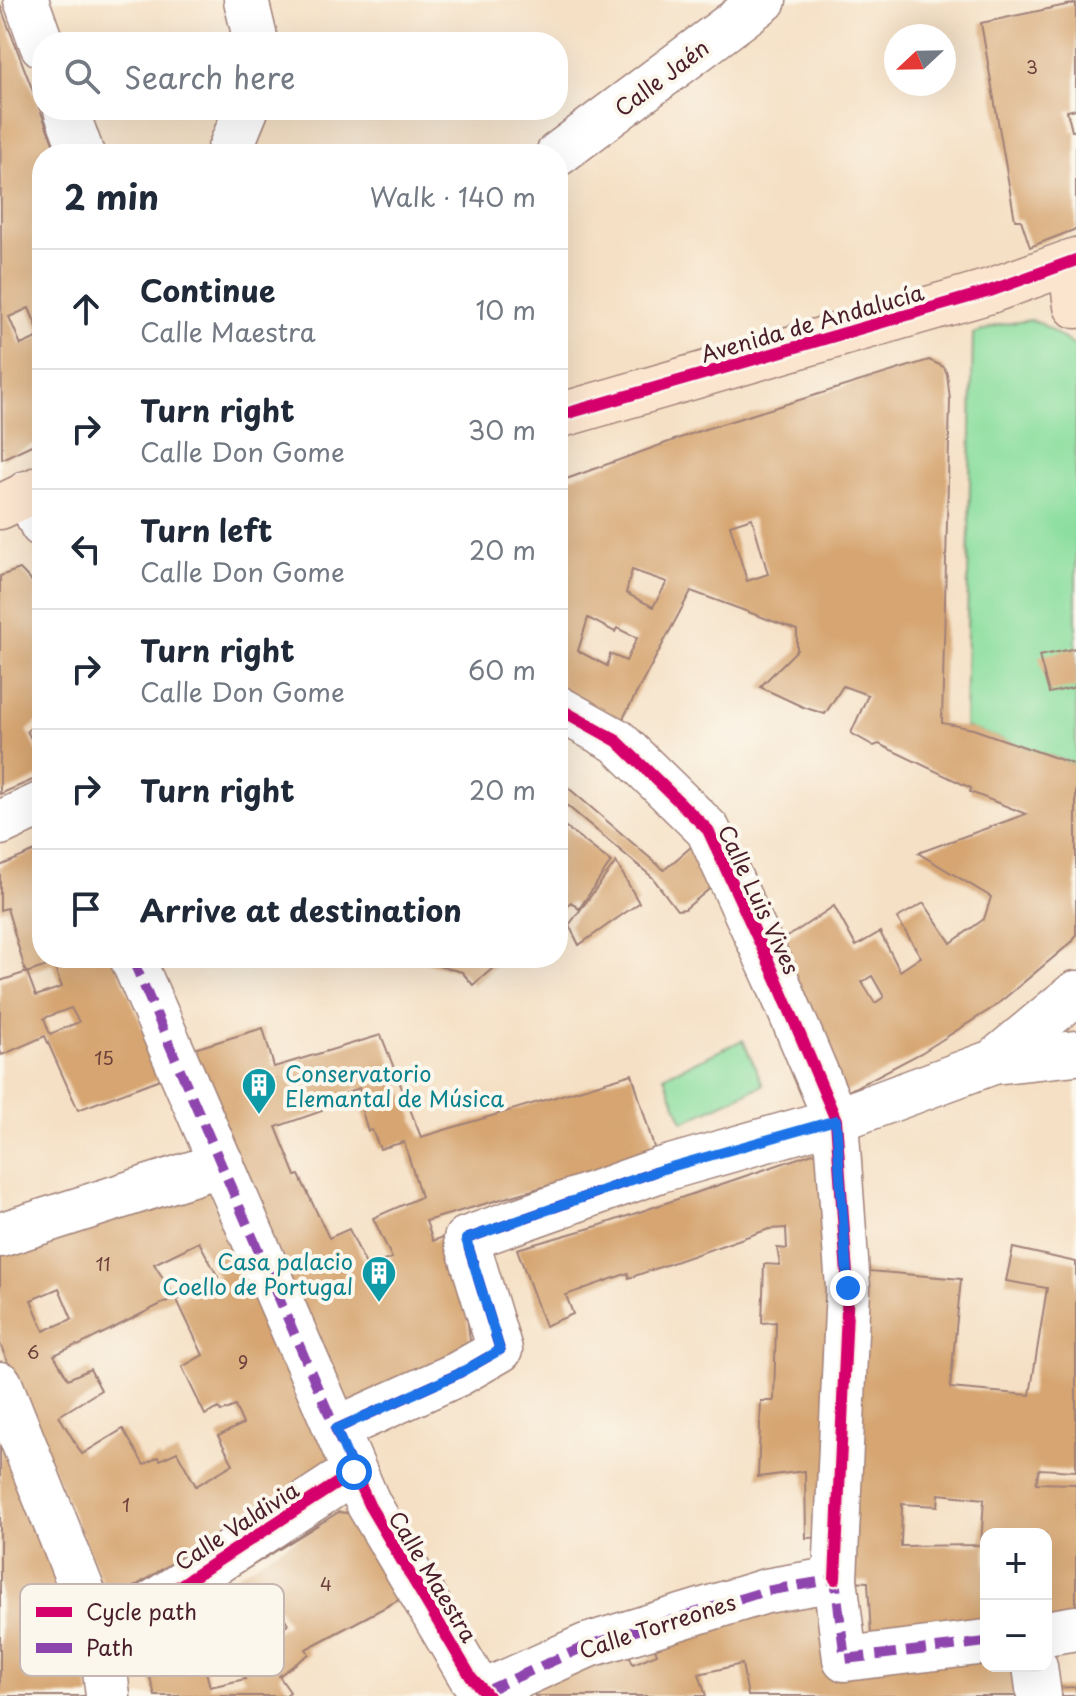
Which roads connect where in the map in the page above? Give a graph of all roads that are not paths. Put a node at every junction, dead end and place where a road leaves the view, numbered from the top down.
1 (26, 0) edge
2 (246, 0) edge
3 (764, 0) edge
4 (37, 32) edge
5 (254, 32) edge
6 (70, 120) edge
7 (242, 120) edge
8 (78, 144) edge
9 (232, 144) edge
10 (568, 147) edge
11 (1076, 260) edge
12 (1076, 269) edge
13 (1076, 306) edge
14 (568, 413) edge
15 (568, 714) edge
16 (32, 809) edge
17 (0, 823) edge
18 (136, 968) edge
19 (1076, 993) edge
20 (1076, 1053) edge
21 (993, 1062) junction
22 (836, 1120) junction
23 (222, 1164) junction
24 (2, 1231) edge
25 (0, 1384) edge
26 (336, 1429) junction
27 (354, 1472) junction
28 (835, 1579) junction
29 (80, 1584) edge
30 (182, 1584) edge
31 (1076, 1628) edge
32 (1052, 1632) edge
33 (980, 1643) edge
34 (1036, 1672) edge
35 (106, 1676) edge
36 (487, 1694) edge
37 (108, 1696) edge
38 (1039, 1696) edge

1 - 4 street
2 - 5 street
3 - 10 street, Calle Jaén
6 - 8 street
7 - 9 street
11 - 14 street, Avenida de Andalucía
12 - 13 street
15 - 22 street, Calle Luis Vives
16 - 17 street
18 - 23 street, Calle Maestra
19 - 21 street
20 - 21 street
21 - 22 street
22 - 26 street
22 - 28 street, Calle Luis Vives
23 - 24 street
23 - 26 street, Calle Maestra
25 - 29 street
26 - 27 street, Calle Maestra
27 - 30 street, Calle Valdivia
27 - 36 street, Calle Maestra
28 - 33 street, Calle Luis Vives
28 - 36 street, Calle Torreones
31 - 32 street
34 - 38 street
35 - 37 street

